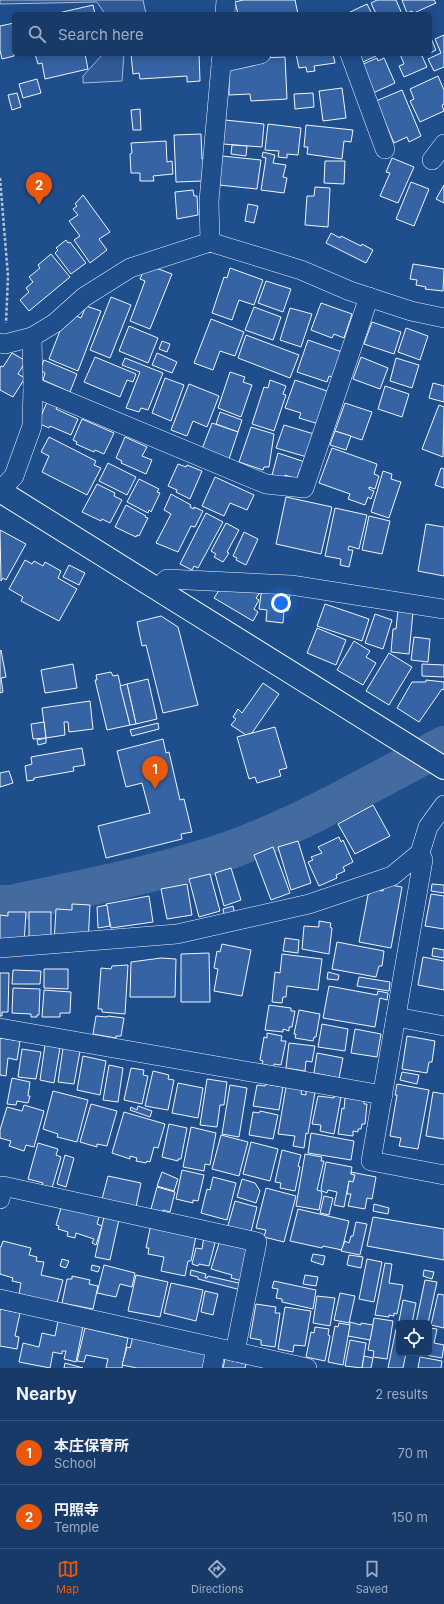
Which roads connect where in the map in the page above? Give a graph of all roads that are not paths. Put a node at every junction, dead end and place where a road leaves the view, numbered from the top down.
1 (226, 0) edge
2 (225, 12) edge
3 (241, 56) edge
4 (351, 56) edge
5 (221, 58) edge
6 (444, 144) edge
7 (385, 149) dead end
8 (432, 160) dead end
9 (210, 242) junction
10 (369, 297) junction
11 (444, 318) edge
12 (32, 337) junction
13 (3, 344) edge
14 (34, 387) junction
15 (0, 491) edge
16 (157, 589) junction
17 (444, 609) edge
18 (440, 766) edge
19 (444, 805) edge
20 (420, 853) junction
21 (0, 948) edge
22 (396, 1017) junction
23 (444, 1026) edge
24 (0, 1028) edge
25 (383, 1095) junction
26 (444, 1175) edge
27 (0, 1199) edge
28 (0, 1299) edge
29 (216, 1348) junction
30 (235, 1352) junction
31 (212, 1368) edge
32 (307, 1368) edge

1 - 2 street
3 - 5 street
4 - 7 street
5 - 9 street
6 - 8 street
9 - 10 street
9 - 12 street
10 - 11 street
10 - 14 street
12 - 13 street
12 - 14 street
14 - 15 street
15 - 16 street
16 - 17 street
16 - 18 street
19 - 20 street
20 - 21 street
20 - 22 street
22 - 23 street
22 - 25 street
24 - 25 street
25 - 26 street
27 - 30 street
28 - 29 street
29 - 30 street
29 - 31 street
30 - 32 street

